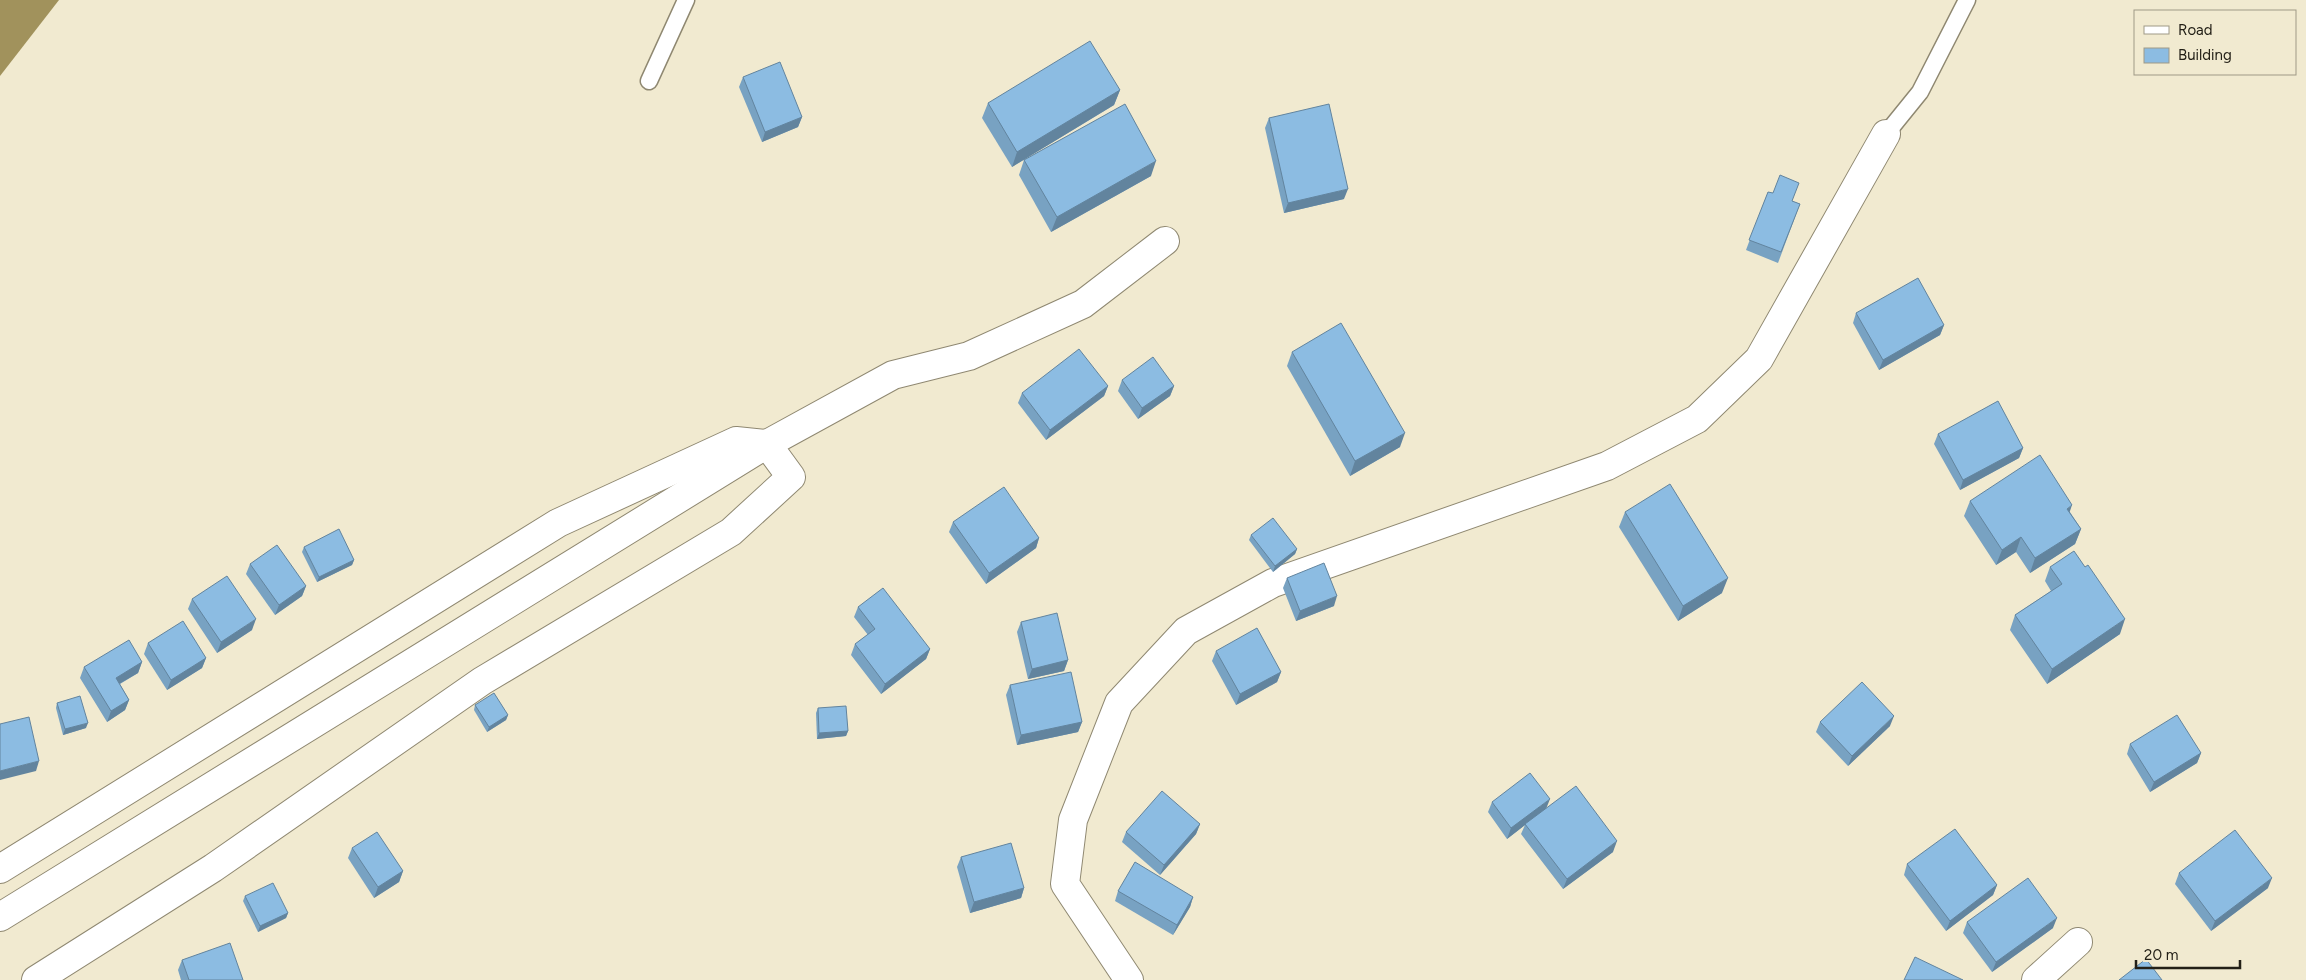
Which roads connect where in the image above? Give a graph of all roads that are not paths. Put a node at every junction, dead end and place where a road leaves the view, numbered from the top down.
1 (686, 0) edge
2 (1967, 0) edge
3 (649, 81) dead end
4 (1886, 134) joint
5 (1165, 240) dead end
6 (767, 444) junction
7 (0, 869) edge
8 (0, 917) edge
9 (2078, 942) dead end
10 (36, 980) edge
11 (1129, 980) edge
12 (2036, 980) edge

1 - 3 lane
2 - 4 lane
4 - 11 street
5 - 6 street
6 - 7 street
6 - 8 street
6 - 10 street
9 - 12 street

